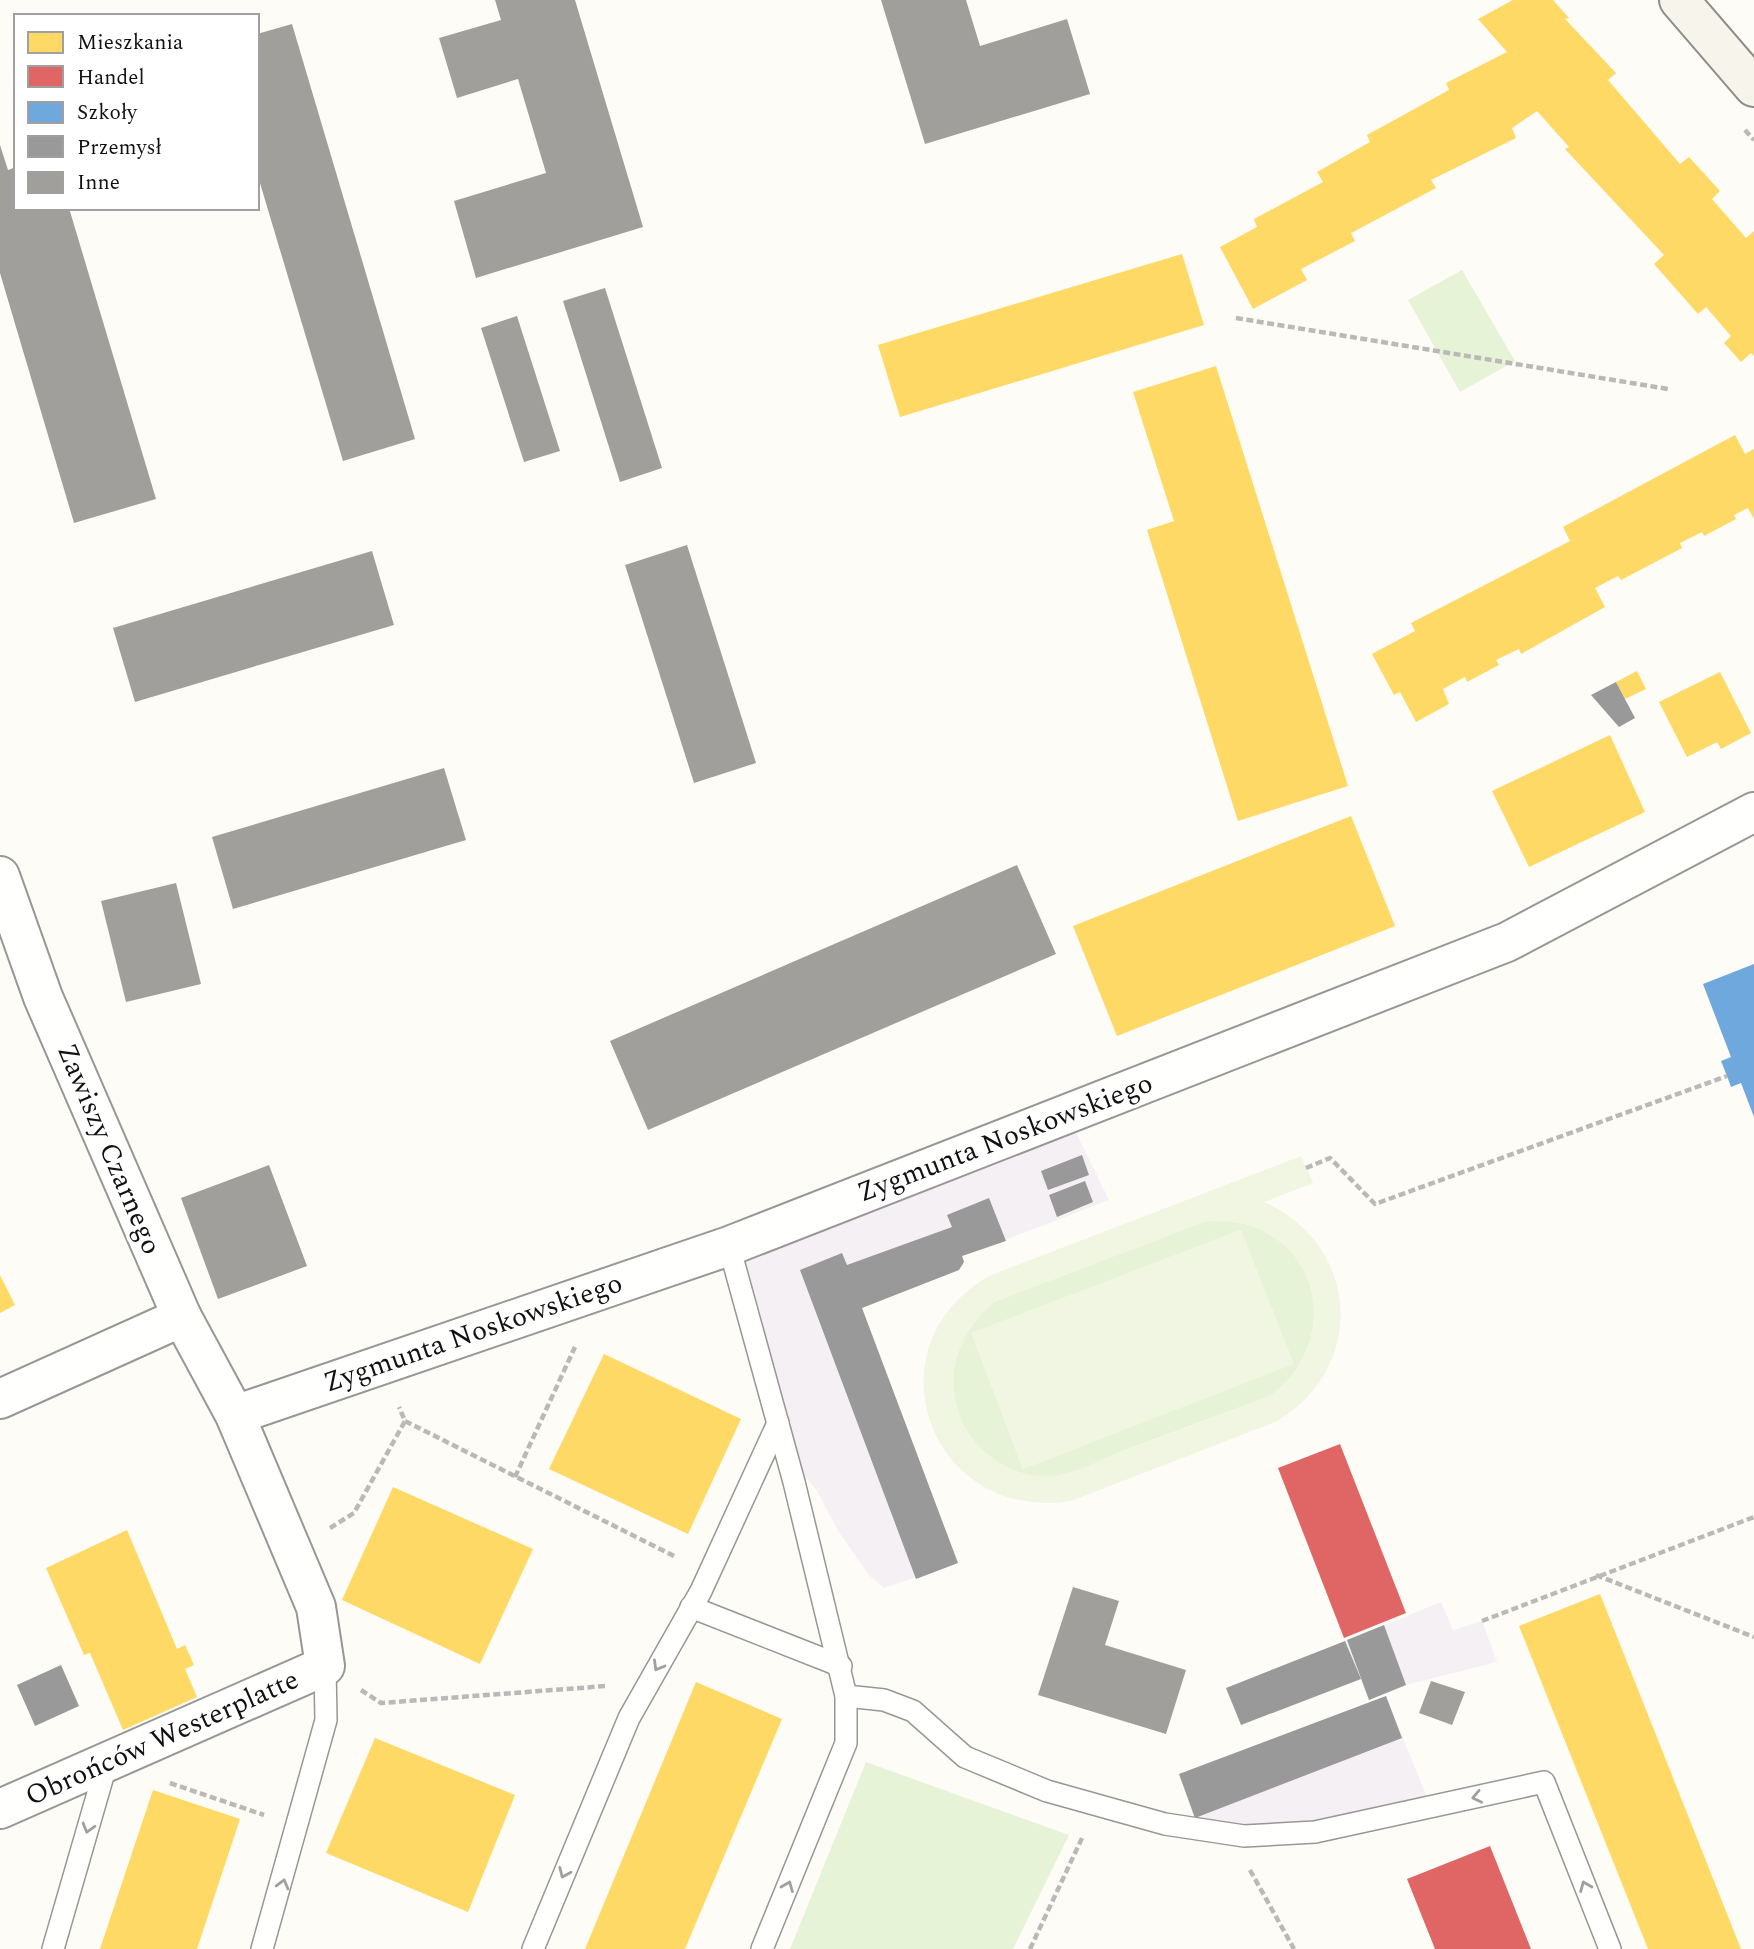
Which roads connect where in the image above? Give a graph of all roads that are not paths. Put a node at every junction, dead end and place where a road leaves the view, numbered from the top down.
1 (1679, 0) edge
2 (1754, 87) edge
3 (1754, 812) edge
4 (0, 876) edge
5 (8, 927) edge
6 (729, 1246) junction
7 (182, 1317) junction
8 (0, 1399) edge
9 (235, 1415) junction
10 (778, 1423) junction
11 (691, 1607) junction
12 (325, 1666) junction
13 (841, 1666) junction
14 (846, 1696) junction
15 (107, 1762) junction
16 (0, 1809) edge
17 (53, 1949) edge
18 (262, 1949) edge
19 (533, 1949) edge
20 (762, 1949) edge
21 (1610, 1949) edge

1 - 2 street
3 - 6 street, Zygmunta Noskowskiego
4 - 5 street, Zawiszy Czarnego
5 - 7 street, Zawiszy Czarnego
6 - 9 street, Zygmunta Noskowskiego
6 - 10 lane
7 - 8 street
7 - 9 street, Zawiszy Czarnego
9 - 12 street, Zawiszy Czarnego
10 - 11 lane
10 - 13 lane
11 - 13 lane
11 -> 19 lane
12 - 15 street, Obrońców Westerplatte
18 -> 12 lane
13 - 14 lane
20 -> 14 lane
21 -> 14 lane
15 - 16 street, Obrońców Westerplatte
15 -> 17 lane

